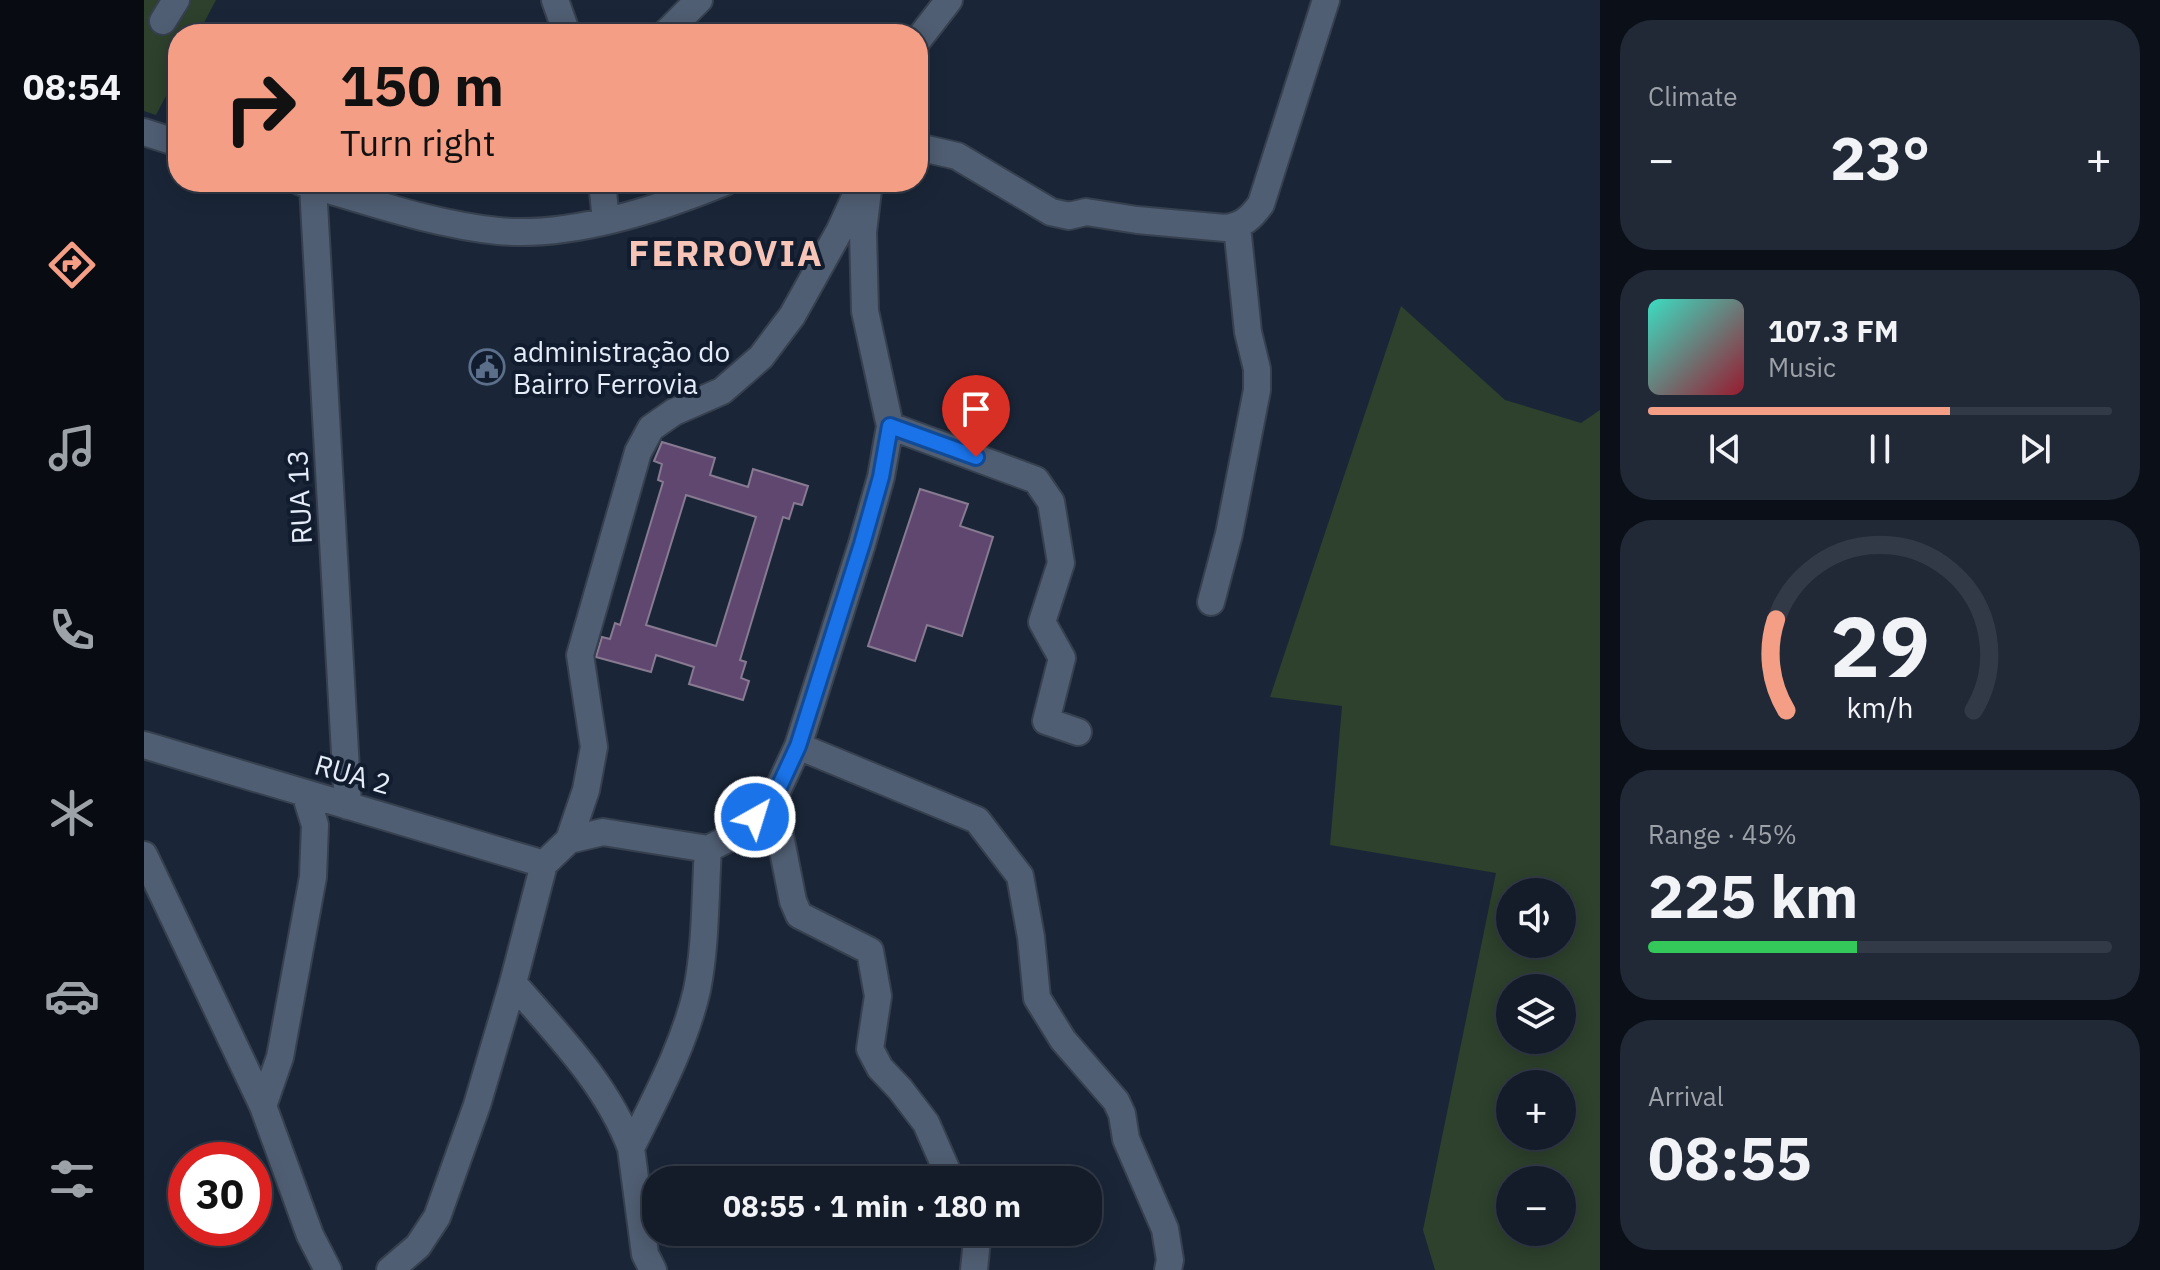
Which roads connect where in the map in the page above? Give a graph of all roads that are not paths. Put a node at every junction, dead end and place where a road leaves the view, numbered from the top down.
1 (555, 0) edge
2 (699, 0) edge
3 (949, 0) edge
4 (1326, 0) edge
5 (563, 24) edge
6 (675, 24) edge
7 (928, 27) edge
8 (144, 132) edge
9 (168, 140) edge
10 (928, 149) edge
11 (308, 192) edge
12 (335, 192) edge
13 (603, 192) edge
14 (694, 192) edge
15 (858, 192) edge
16 (862, 192) edge
17 (606, 221) junction
18 (1237, 226) junction
19 (890, 426) junction
20 (1211, 602) dead end
21 (1078, 732) dead end
22 (144, 745) edge
23 (798, 746) junction
24 (305, 793) junction
25 (773, 800) junction
26 (348, 806) junction
27 (569, 840) junction
28 (708, 849) junction
29 (144, 855) edge
30 (544, 864) junction
31 (513, 983) junction
32 (263, 1106) junction
33 (631, 1148) junction
34 (945, 1166) edge
35 (976, 1246) edge
36 (328, 1270) edge
37 (390, 1270) edge
38 (653, 1270) edge
39 (974, 1270) edge
40 (1168, 1270) edge

1 - 5 street
2 - 6 street
3 - 7 street
4 - 18 street
8 - 9 street
10 - 18 street
11 - 26 street, RUA 13
12 - 17 street
13 - 17 street
14 - 17 street
15 - 27 street
16 - 19 street
18 - 20 street
19 - 21 street
19 - 23 street
22 - 24 street, RUA 2
23 - 25 street
23 - 40 street
24 - 26 street, RUA 2
24 - 32 street
25 - 28 street
25 - 34 street
26 - 30 street, RUA 2
27 - 28 street
27 - 30 street
28 - 33 street
29 - 32 street
30 - 31 street
31 - 33 street
31 - 37 street
32 - 36 street
33 - 38 street
35 - 39 street

